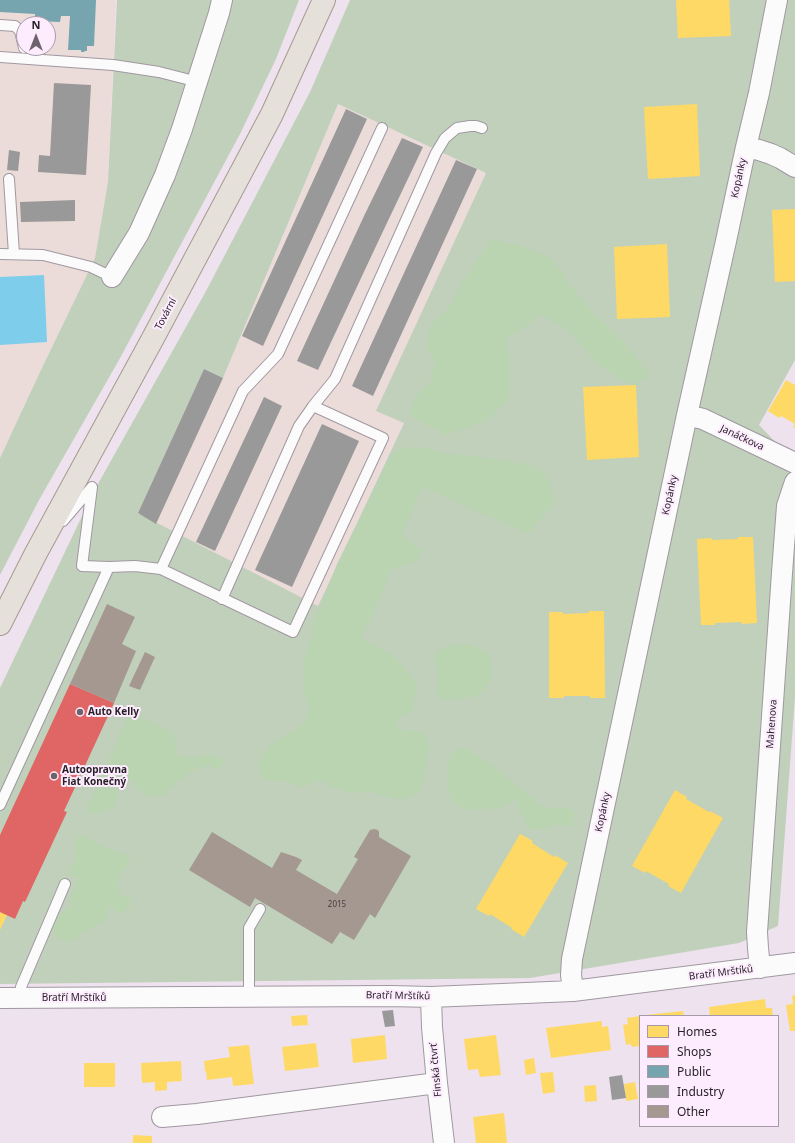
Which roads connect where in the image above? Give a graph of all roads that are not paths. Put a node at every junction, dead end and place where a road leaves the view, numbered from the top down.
1 (222, 0) edge
2 (324, 0) edge
3 (777, 0) edge
4 (0, 25) edge
5 (16, 27) edge
6 (26, 56) edge
7 (0, 57) edge
8 (27, 59) junction
9 (198, 82) junction
10 (382, 128) dead end
11 (482, 128) dead end
12 (746, 147) junction
13 (795, 167) edge
14 (9, 179) dead end
15 (0, 254) edge
16 (14, 254) junction
17 (112, 277) joint
18 (313, 406) junction
19 (687, 415) junction
20 (795, 463) edge
21 (795, 482) edge
22 (36, 553) junction
23 (109, 567) junction
24 (161, 569) junction
25 (222, 599) junction
26 (0, 624) edge
27 (0, 804) edge
28 (65, 884) dead end
29 (260, 909) dead end
30 (795, 963) edge
31 (760, 968) junction
32 (573, 991) junction
33 (249, 996) junction
34 (432, 997) junction
35 (0, 998) edge
36 (22, 998) junction
37 (437, 1083) junction
38 (162, 1117) dead end
39 (444, 1143) edge

1 - 9 street
2 - 22 main road, Tovární
3 - 12 street, Kopánky
4 - 5 lane
6 - 8 lane
7 - 8 lane
8 - 9 lane
9 - 17 street
10 - 24 lane
11 - 18 lane
12 - 13 street
12 - 19 street, Kopánky
14 - 16 lane
15 - 16 lane
16 - 17 lane
18 - 25 lane
18 - 25 lane
19 - 20 street, Janáčkova
19 - 32 street, Kopánky
21 - 31 street, Mahenova
22 - 23 lane
22 - 26 main road, Tovární
23 - 24 lane
23 - 27 lane
24 - 25 lane
28 - 36 lane
29 - 33 lane
30 - 31 street, Bratří Mrštíků
31 - 32 street, Bratří Mrštíků
32 - 34 street, Bratří Mrštíků
33 - 34 street, Bratří Mrštíků
33 - 36 street, Bratří Mrštíků
34 - 37 street, Finská čtvrť
35 - 36 street, Bratří Mrštíků
37 - 38 street
37 - 39 street, Finská čtvrť

